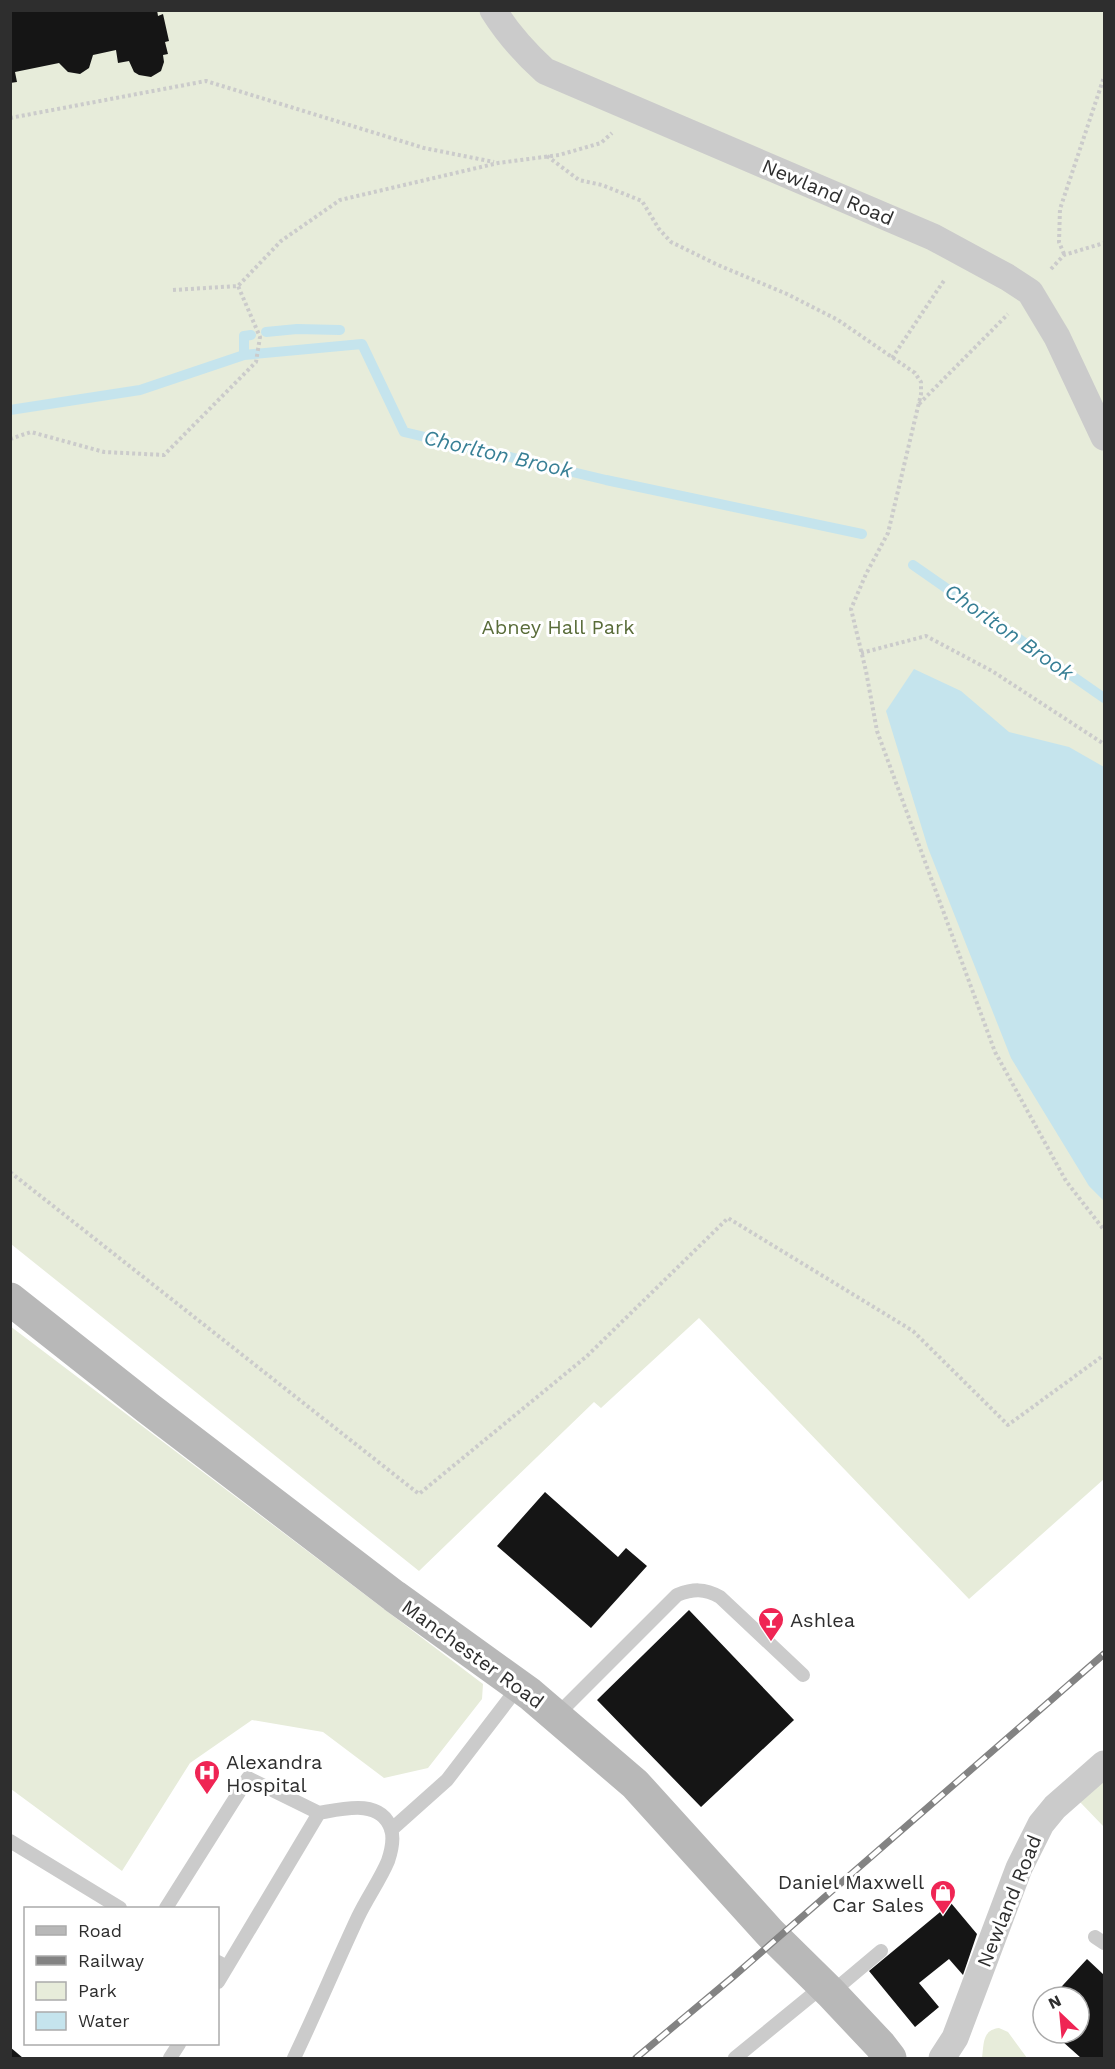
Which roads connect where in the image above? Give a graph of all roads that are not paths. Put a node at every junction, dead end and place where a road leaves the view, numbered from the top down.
1 (493, 10) edge
2 (1104, 437) edge
3 (10, 1299) edge
4 (803, 1676) dead end
5 (519, 1686) junction
6 (556, 1716) junction
7 (1104, 1764) edge
8 (319, 1813) junction
9 (391, 1830) junction
10 (10, 1841) edge
11 (118, 1907) edge
12 (167, 1907) edge
13 (881, 1951) dead end
14 (222, 1964) edge
15 (827, 1989) junction
16 (178, 2045) edge
17 (170, 2058) edge
18 (294, 2058) edge
19 (735, 2058) edge
20 (890, 2058) edge
21 (942, 2058) edge

1 - 2 street, Newland Road
3 - 5 main road, Manchester Road
4 - 6 lane
5 - 6 main road, Manchester Road
5 - 9 lane
6 - 15 main road, Manchester Road
7 - 21 street, Newland Road
8 - 9 lane
8 - 12 lane
8 - 14 lane
9 - 18 lane
10 - 11 lane
13 - 15 lane
15 - 19 lane
15 - 20 main road, Manchester Road
16 - 17 lane

